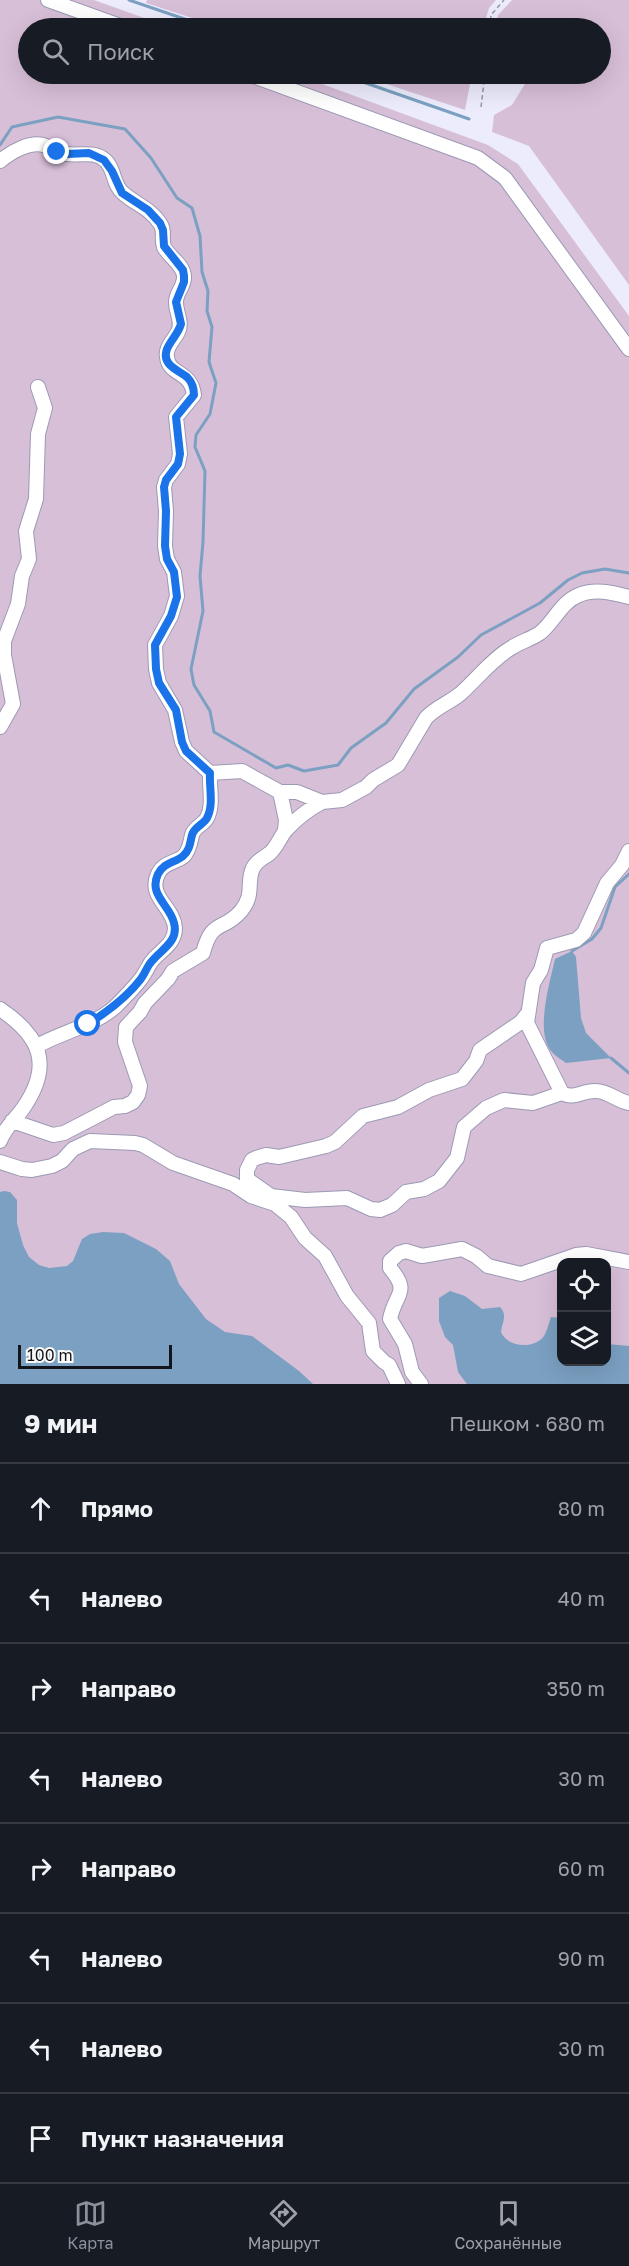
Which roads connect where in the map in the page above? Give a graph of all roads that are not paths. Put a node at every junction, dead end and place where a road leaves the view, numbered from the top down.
1 (48, 0) edge
2 (98, 18) edge
3 (275, 84) edge
4 (0, 161) edge
5 (629, 349) edge
6 (38, 387) dead end
7 (629, 597) edge
8 (0, 727) edge
9 (210, 773) junction
10 (280, 792) junction
11 (322, 802) junction
12 (285, 830) junction
13 (629, 851) edge
14 (0, 1009) edge
15 (528, 1013) junction
16 (37, 1046) junction
17 (562, 1093) junction
18 (629, 1104) edge
19 (12, 1121) junction
20 (0, 1141) edge
21 (0, 1162) edge
22 (246, 1176) junction
23 (233, 1184) junction
24 (629, 1262) edge
25 (390, 1319) junction
26 (369, 1323) junction
27 (398, 1384) edge
28 (421, 1384) edge

1 - 2 lane
3 - 5 lane
4 - 9 lane
6 - 8 lane
7 - 11 lane
9 - 10 lane
9 - 16 lane
10 - 11 lane
10 - 12 lane
11 - 12 lane
12 - 19 lane
13 - 15 lane
14 - 16 lane
15 - 17 lane
15 - 22 lane
16 - 19 lane
17 - 18 lane
17 - 22 lane
19 - 20 lane
21 - 23 lane
22 - 23 lane
23 - 26 lane
24 - 25 lane
25 - 26 lane
25 - 28 lane
26 - 27 lane

